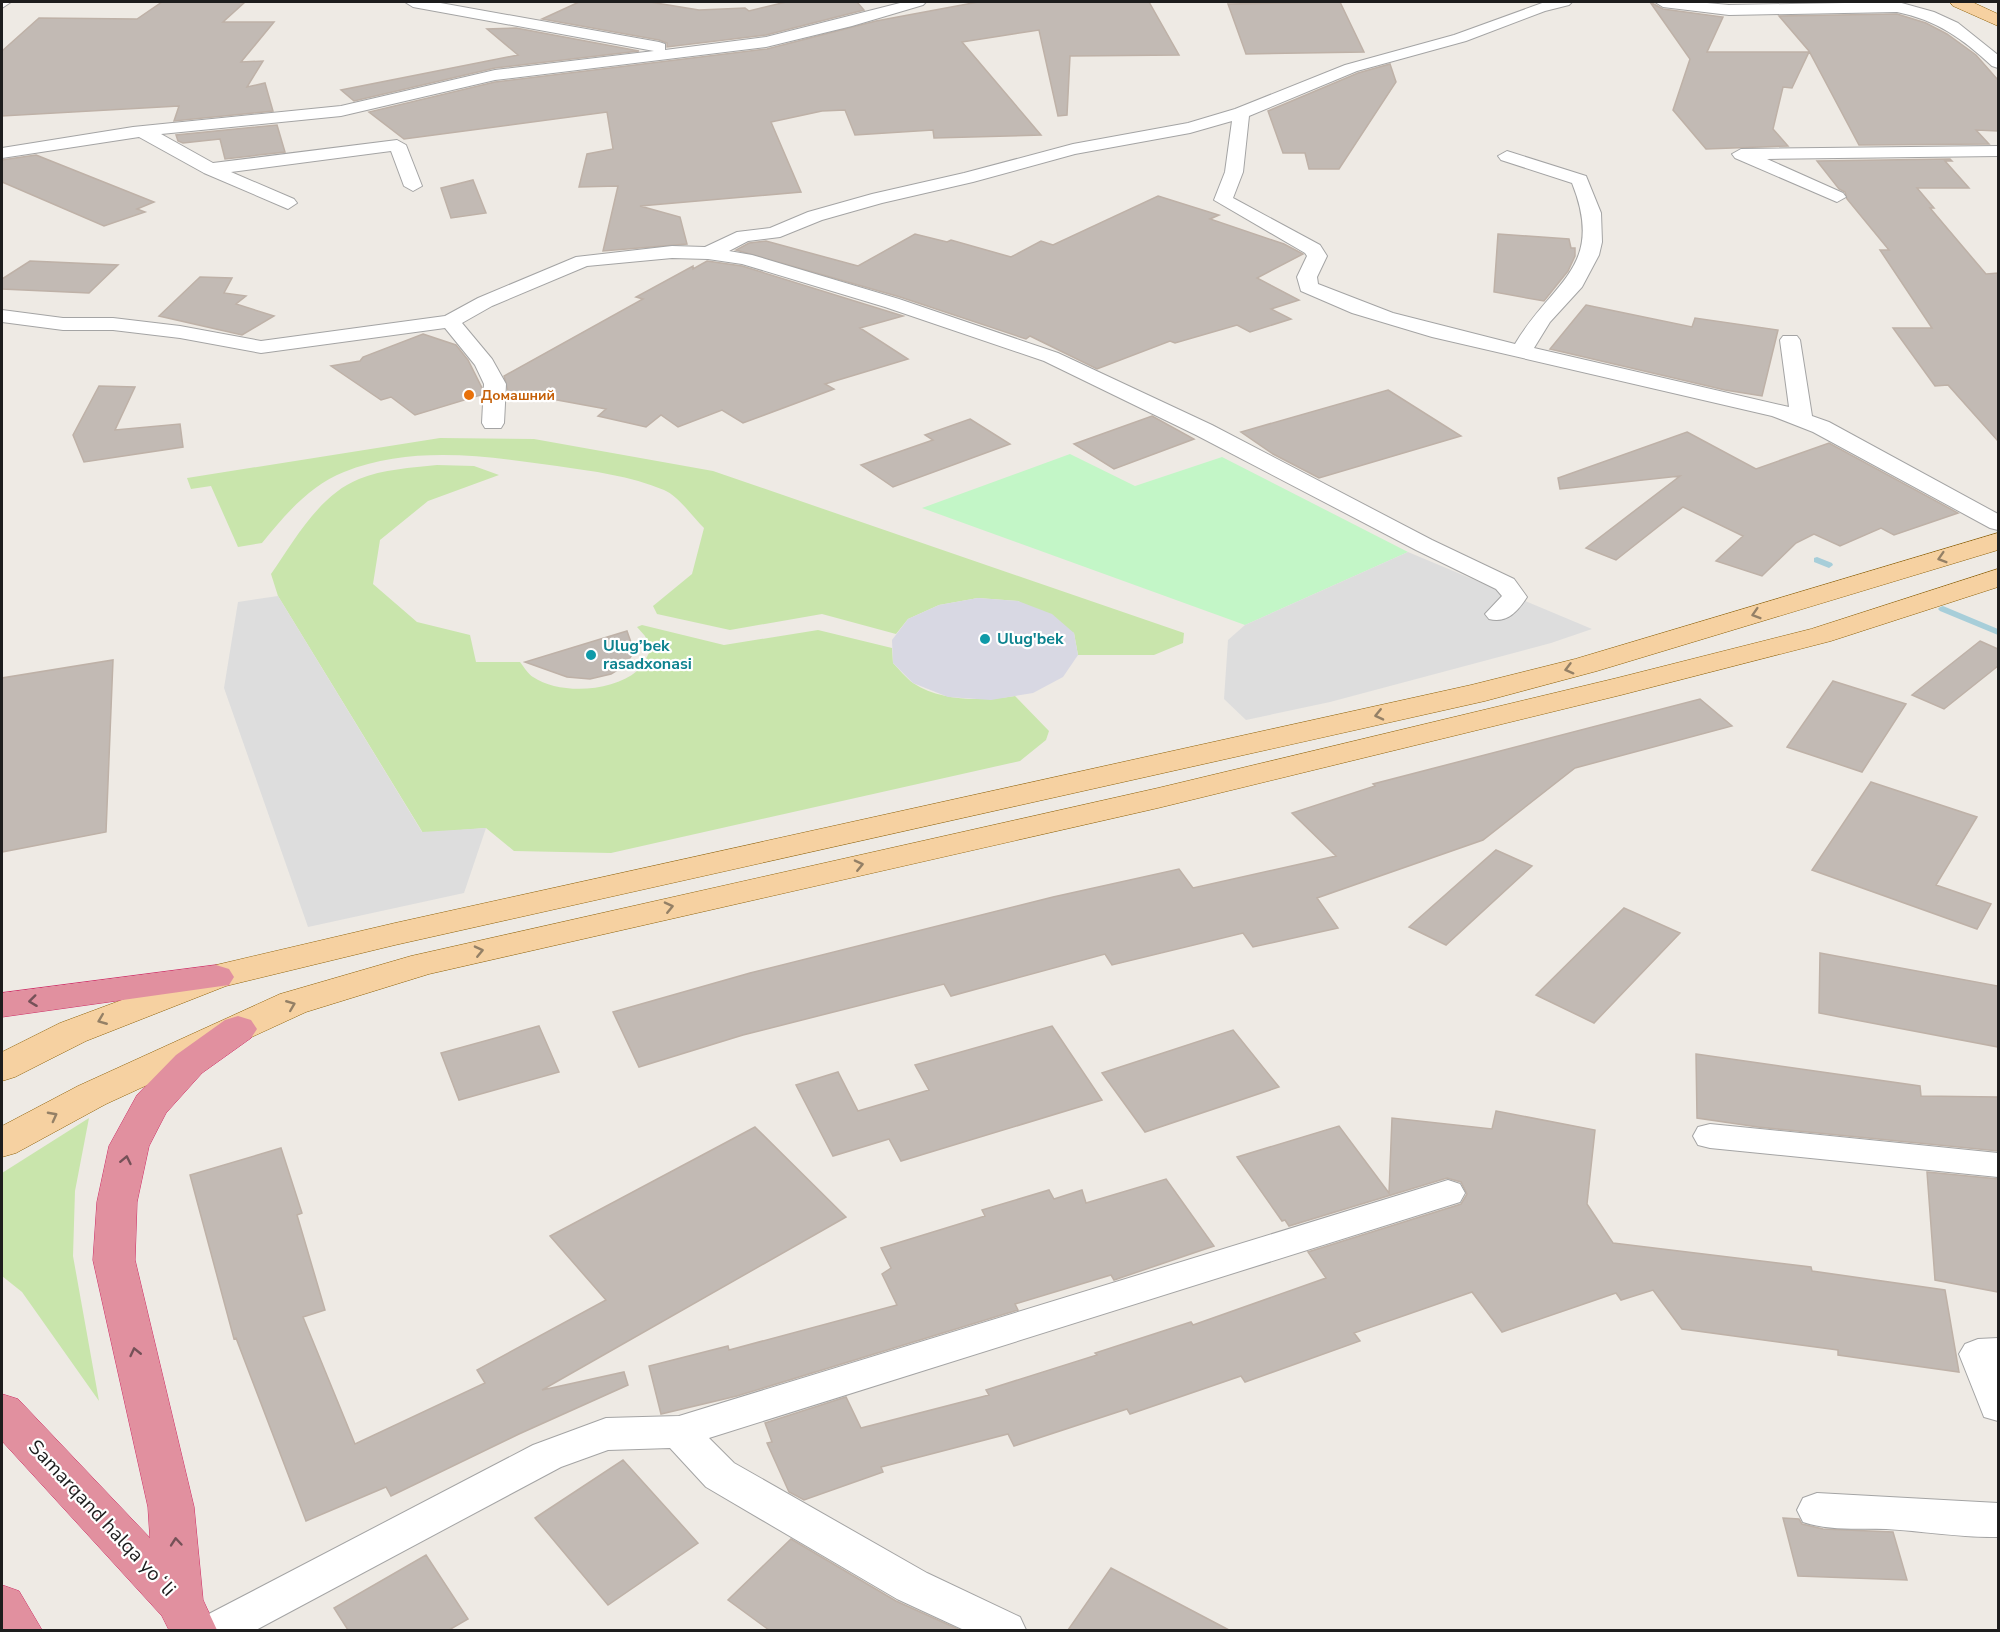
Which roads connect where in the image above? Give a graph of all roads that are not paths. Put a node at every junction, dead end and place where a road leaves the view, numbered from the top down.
1 (413, 2) edge
2 (918, 2) edge
3 (1564, 2) edge
4 (1663, 2) edge
5 (1959, 2) edge
6 (1991, 2) edge
7 (1892, 4) edge
8 (1998, 4) edge
9 (1998, 21) edge
10 (694, 52) junction
11 (1998, 63) edge
12 (1241, 113) junction
13 (142, 131) junction
14 (1998, 151) edge
15 (2, 153) edge
16 (1507, 156) dead end
17 (210, 169) junction
18 (413, 186) dead end
19 (1837, 197) dead end
20 (288, 203) dead end
21 (708, 253) junction
22 (2, 316) edge
23 (450, 321) junction
24 (1791, 340) dead end
25 (1521, 352) junction
26 (1802, 420) junction
27 (493, 423) dead end
28 (1998, 523) edge
29 (1998, 541) edge
30 (1998, 578) edge
31 (1498, 614) dead end
32 (216, 977) junction
33 (2, 1005) edge
34 (238, 1029) junction
35 (2, 1068) edge
36 (1710, 1136) dead end
37 (2, 1143) edge
38 (1998, 1165) edge
39 (1448, 1193) dead end
40 (1998, 1353) edge
41 (1998, 1406) edge
42 (2, 1412) edge
43 (679, 1432) junction
44 (1817, 1510) dead end
45 (1998, 1520) edge
46 (2, 1606) edge
47 (186, 1616) edge
48 (18, 1630) edge
49 (218, 1630) edge
50 (1005, 1630) edge

1 - 10 street
2 - 10 street
3 - 12 street
4 - 7 street
5 - 9 main road
6 - 8 main road
7 - 11 street
10 - 13 street
12 - 21 street
12 - 25 street
13 - 15 street
13 - 17 street
14 - 19 street
16 - 25 street
17 - 18 street
17 - 20 street
21 - 23 street
21 - 31 street
22 - 23 street
23 - 27 street
24 - 26 street
25 - 26 street
26 - 28 street
29 -> 32 main road
34 -> 30 main road
32 -> 33 highway
32 -> 35 main road
37 -> 34 main road
47 -> 34 highway
36 - 38 street
39 - 43 street
40 - 41 street
42 - 47 highway, Samarqand halqa yoʻli
43 - 49 street
43 - 50 street
44 - 45 street
46 - 48 highway

